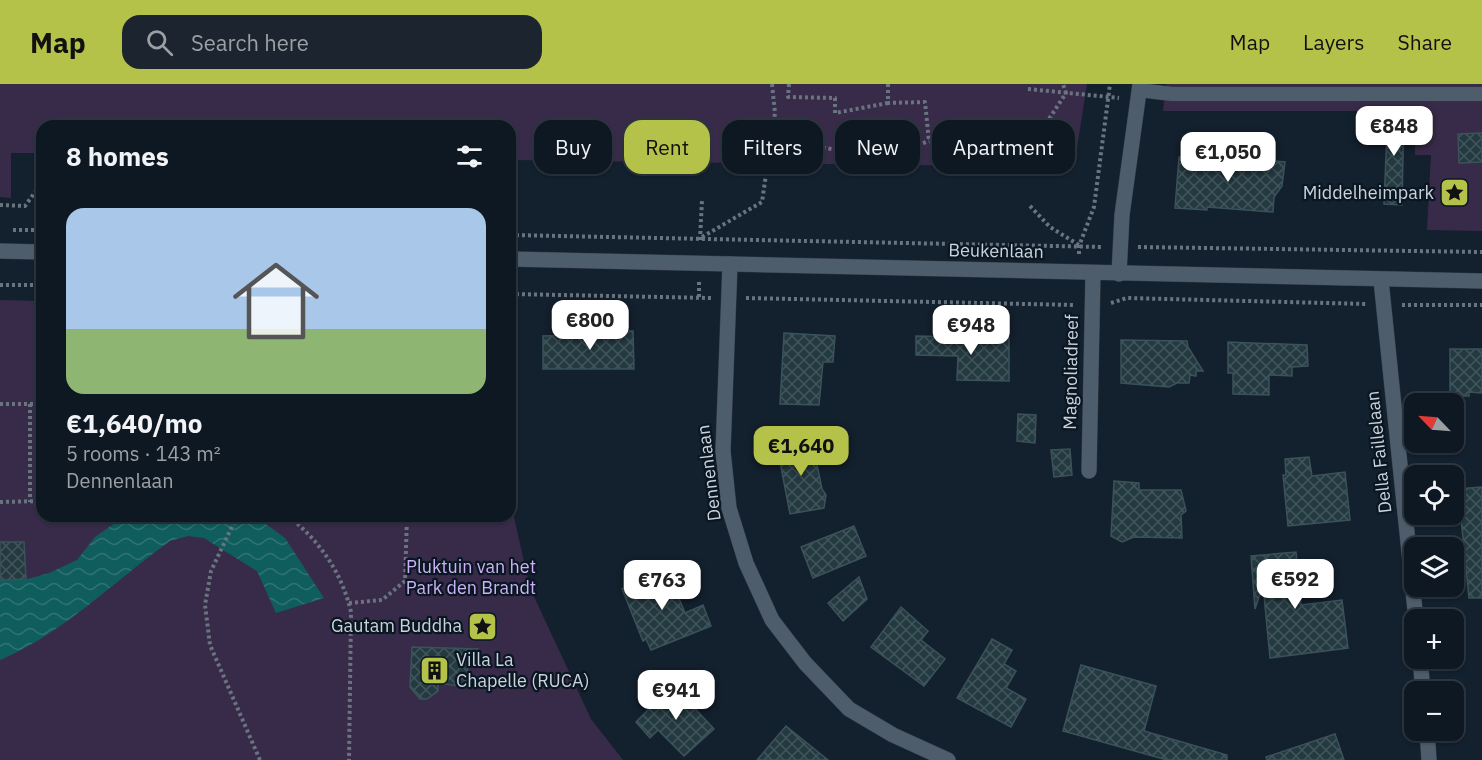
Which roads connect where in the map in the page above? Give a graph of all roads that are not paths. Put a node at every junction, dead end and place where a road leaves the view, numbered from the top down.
1 (1139, 91) edge
2 (1482, 94) edge
3 (0, 251) edge
4 (36, 252) edge
5 (516, 259) edge
6 (730, 264) junction
7 (1093, 273) junction
8 (1119, 274) junction
9 (1381, 280) junction
10 (1482, 281) edge
11 (1089, 471) dead end
12 (1415, 609) edge
13 (1427, 741) edge
14 (948, 760) edge
15 (1430, 760) edge

1 - 2 lane
1 - 8 street
3 - 4 street
5 - 6 street, Beukenlaan
6 - 7 street, Beukenlaan
6 - 14 street, Dennenlaan
7 - 8 street, Beukenlaan
7 - 11 street, Magnoliadreef
8 - 9 street, Beukenlaan
9 - 10 street, Beukenlaan
9 - 12 street, Della Faillelaan
13 - 15 street

